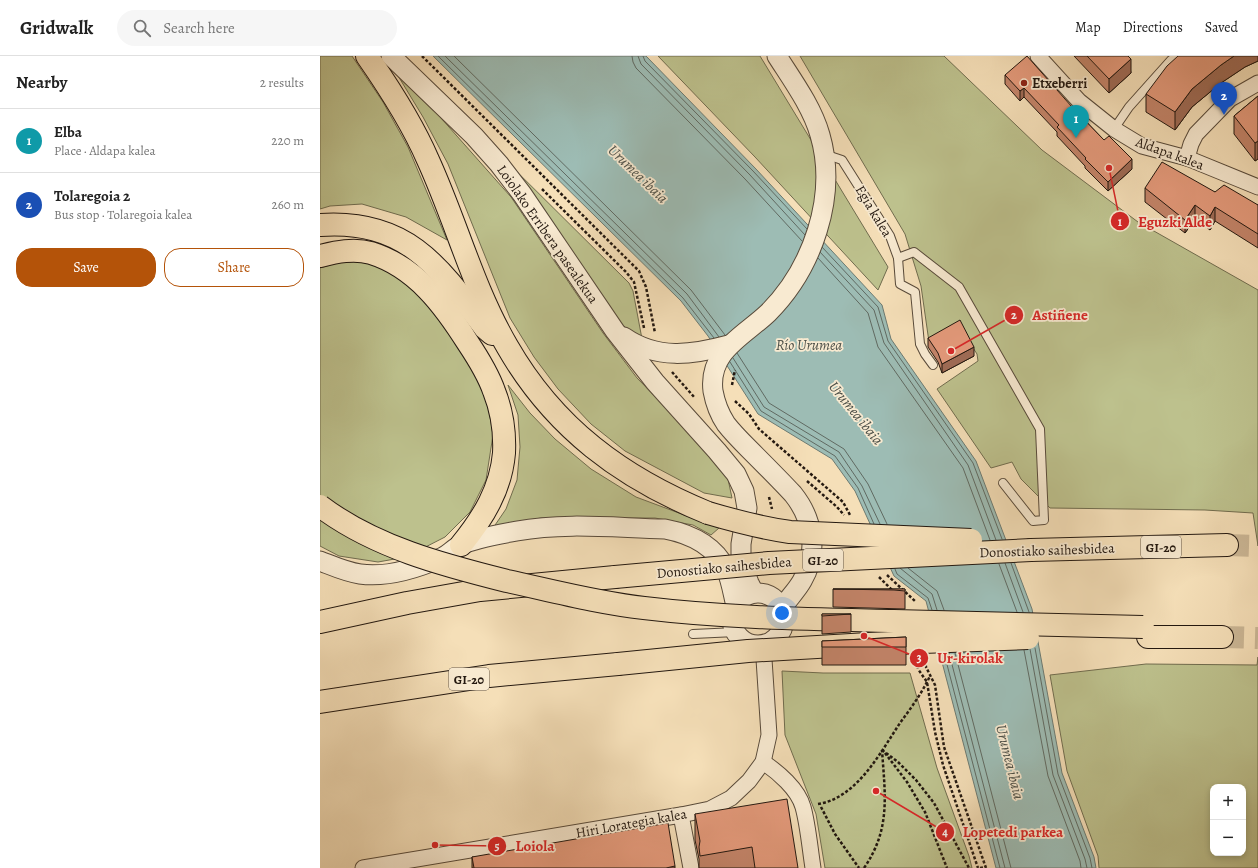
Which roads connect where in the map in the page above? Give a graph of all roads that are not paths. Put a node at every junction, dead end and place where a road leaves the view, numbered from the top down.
1 (367, 56) edge
2 (391, 56) edge
3 (777, 56) edge
4 (1038, 56) edge
5 (1177, 56) edge
6 (1258, 83) edge
7 (1114, 129) junction
8 (824, 154) junction
9 (1187, 158) junction
10 (1258, 188) edge
11 (320, 225) edge
12 (320, 256) edge
13 (898, 258) junction
14 (615, 330) junction
15 (729, 345) junction
16 (507, 346) junction
17 (933, 365) dead end
18 (1003, 484) dead end
19 (320, 506) edge
20 (461, 545) junction
21 (1227, 545) tunnel mouth
22 (1031, 550) junction
23 (320, 561) edge
24 (754, 593) junction
25 (736, 606) junction
26 (782, 608) junction
27 (320, 622) edge
28 (736, 632) junction
29 (1146, 632) junction
30 (693, 634) dead end
31 (1222, 637) tunnel mouth
32 (763, 644) junction
33 (320, 702) edge
34 (763, 762) junction
35 (682, 815) junction
36 (364, 868) edge
37 (691, 868) edge
38 (813, 868) edge

1 - 16 highway
2 - 14 street, Loiolako Erribera pasealekua
3 - 8 street
4 - 7 street, Aldapa kalea
5 - 7 lane
6 - 9 street
7 - 9 street, Aldapa kalea
8 - 13 lane, Egia kalea
8 - 15 street
9 - 10 street, Aldapa kalea
11 - 16 highway
12 - 20 highway
13 - 17 lane, Egia kalea
13 - 18 lane
14 - 15 street, Loiolako Erribera pasealekua
14 - 24 street, Loiolako Erribera pasealekua
15 - 26 street
16 - 22 highway, bridge
19 - 29 highway, bridge
20 - 23 street
20 - 25 street
21 - 22 highway, Donostiako saihesbidea / GI-20
22 - 27 highway, Donostiako saihesbidea / GI-20, bridge
24 - 25 street
24 - 26 street
25 - 28 street
26 - 32 street
28 - 30 lane
28 - 32 street
29 - 31 highway, GI-20
29 - 33 highway, GI-20, bridge
32 - 34 street, Hiri Lorategia kalea
34 - 35 street, Hiri Lorategia kalea
34 - 38 street
35 - 36 street, Hiri Lorategia kalea
35 - 37 street

